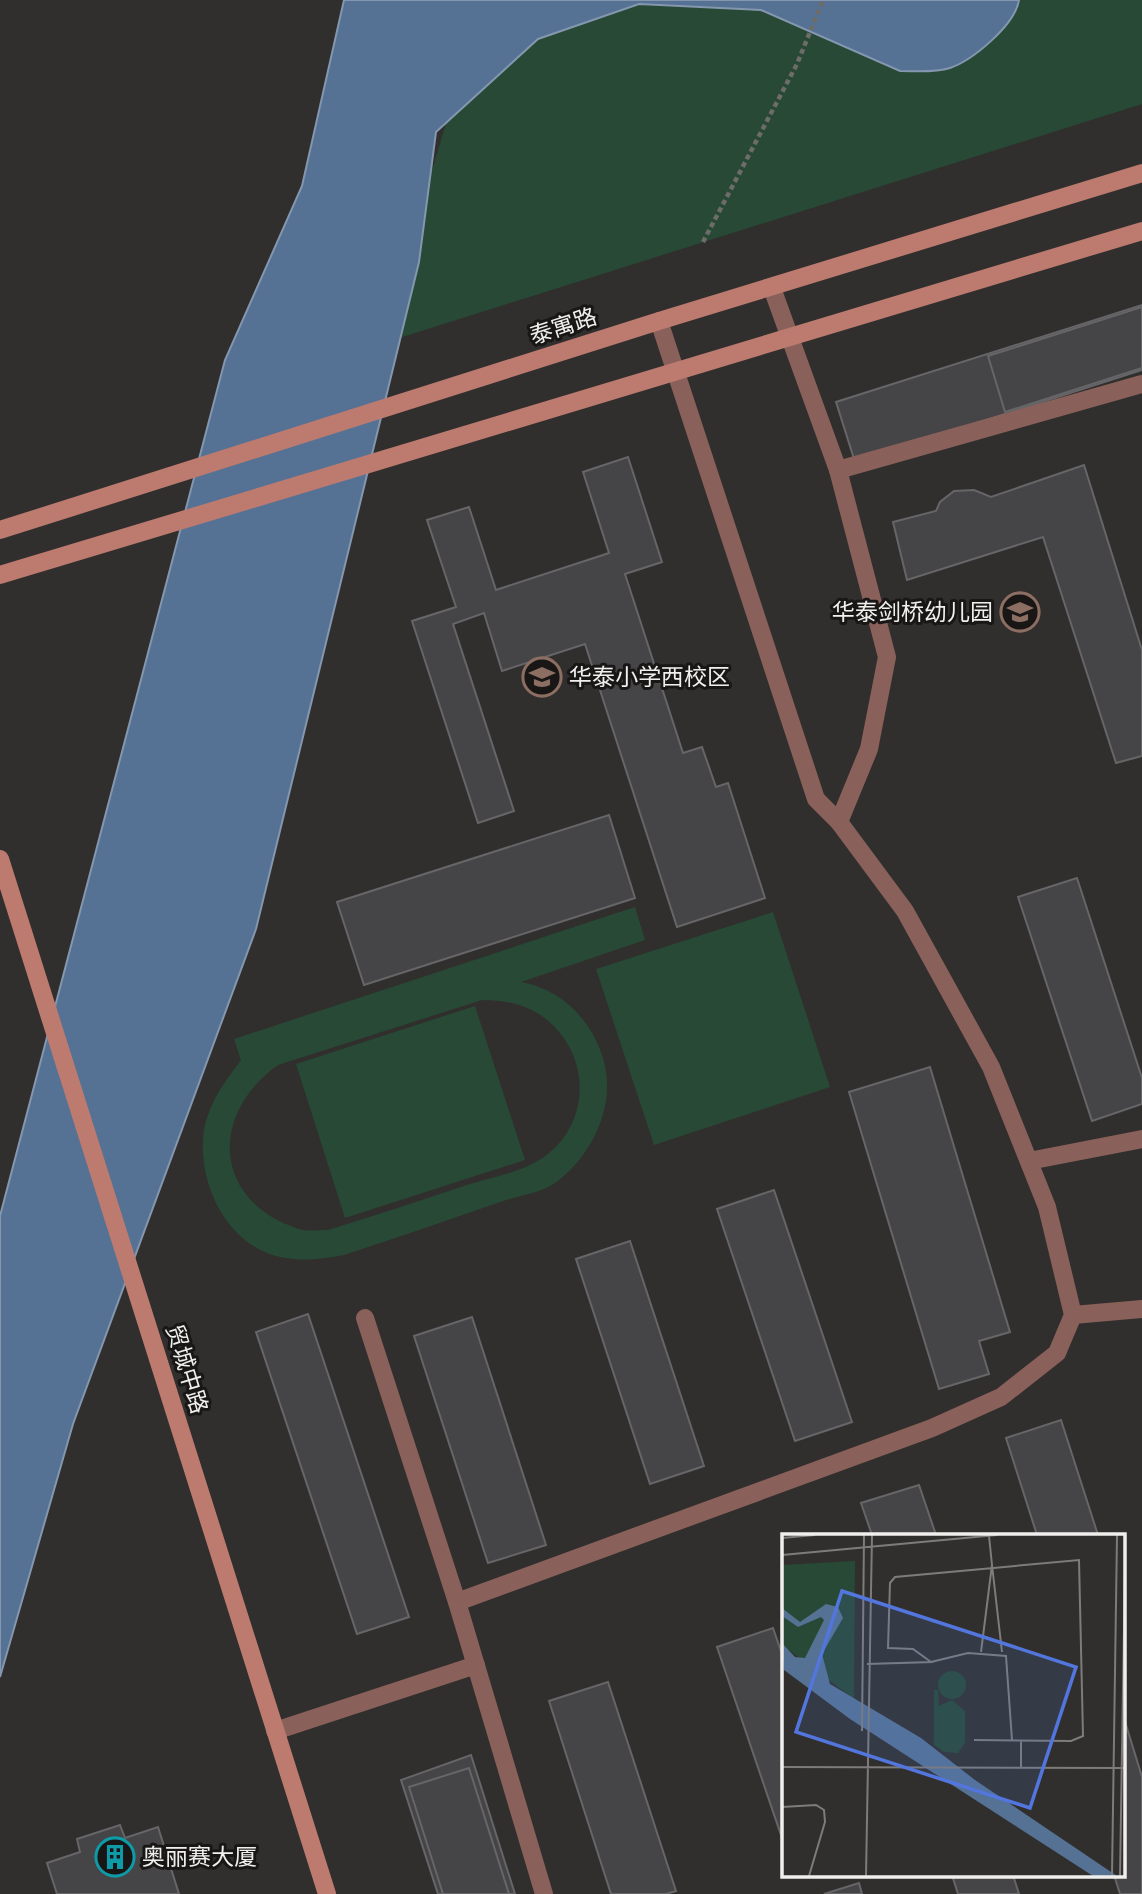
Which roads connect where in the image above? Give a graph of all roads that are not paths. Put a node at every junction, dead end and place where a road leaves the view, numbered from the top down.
1 (1142, 173) edge
2 (1142, 231) edge
3 (772, 288) junction
4 (659, 321) junction
5 (790, 337) junction
6 (675, 370) junction
7 (1142, 384) edge
8 (838, 470) junction
9 (0, 530) edge
10 (0, 575) edge
11 (839, 822) junction
12 (0, 859) edge
13 (1142, 1139) edge
14 (1029, 1161) junction
15 (1142, 1309) edge
16 (1073, 1315) junction
17 (365, 1318) dead end
18 (457, 1602) junction
19 (476, 1665) junction
20 (275, 1731) junction
21 (327, 1894) edge
22 (544, 1894) edge

1 - 3 main road, 泰寓路
2 - 5 main road
3 - 4 main road, 泰寓路
3 - 5 lane
4 - 6 lane
4 - 9 main road, 泰寓路
5 - 6 main road
5 - 8 lane
6 - 10 main road
6 - 11 lane
7 - 8 lane
8 - 11 lane
11 - 14 lane
12 - 20 main road, 贸城中路
13 - 14 lane
14 - 16 lane
15 - 16 lane
16 - 18 lane
17 - 18 lane
18 - 19 lane
19 - 20 lane
19 - 22 lane
20 - 21 main road, 贸城中路

